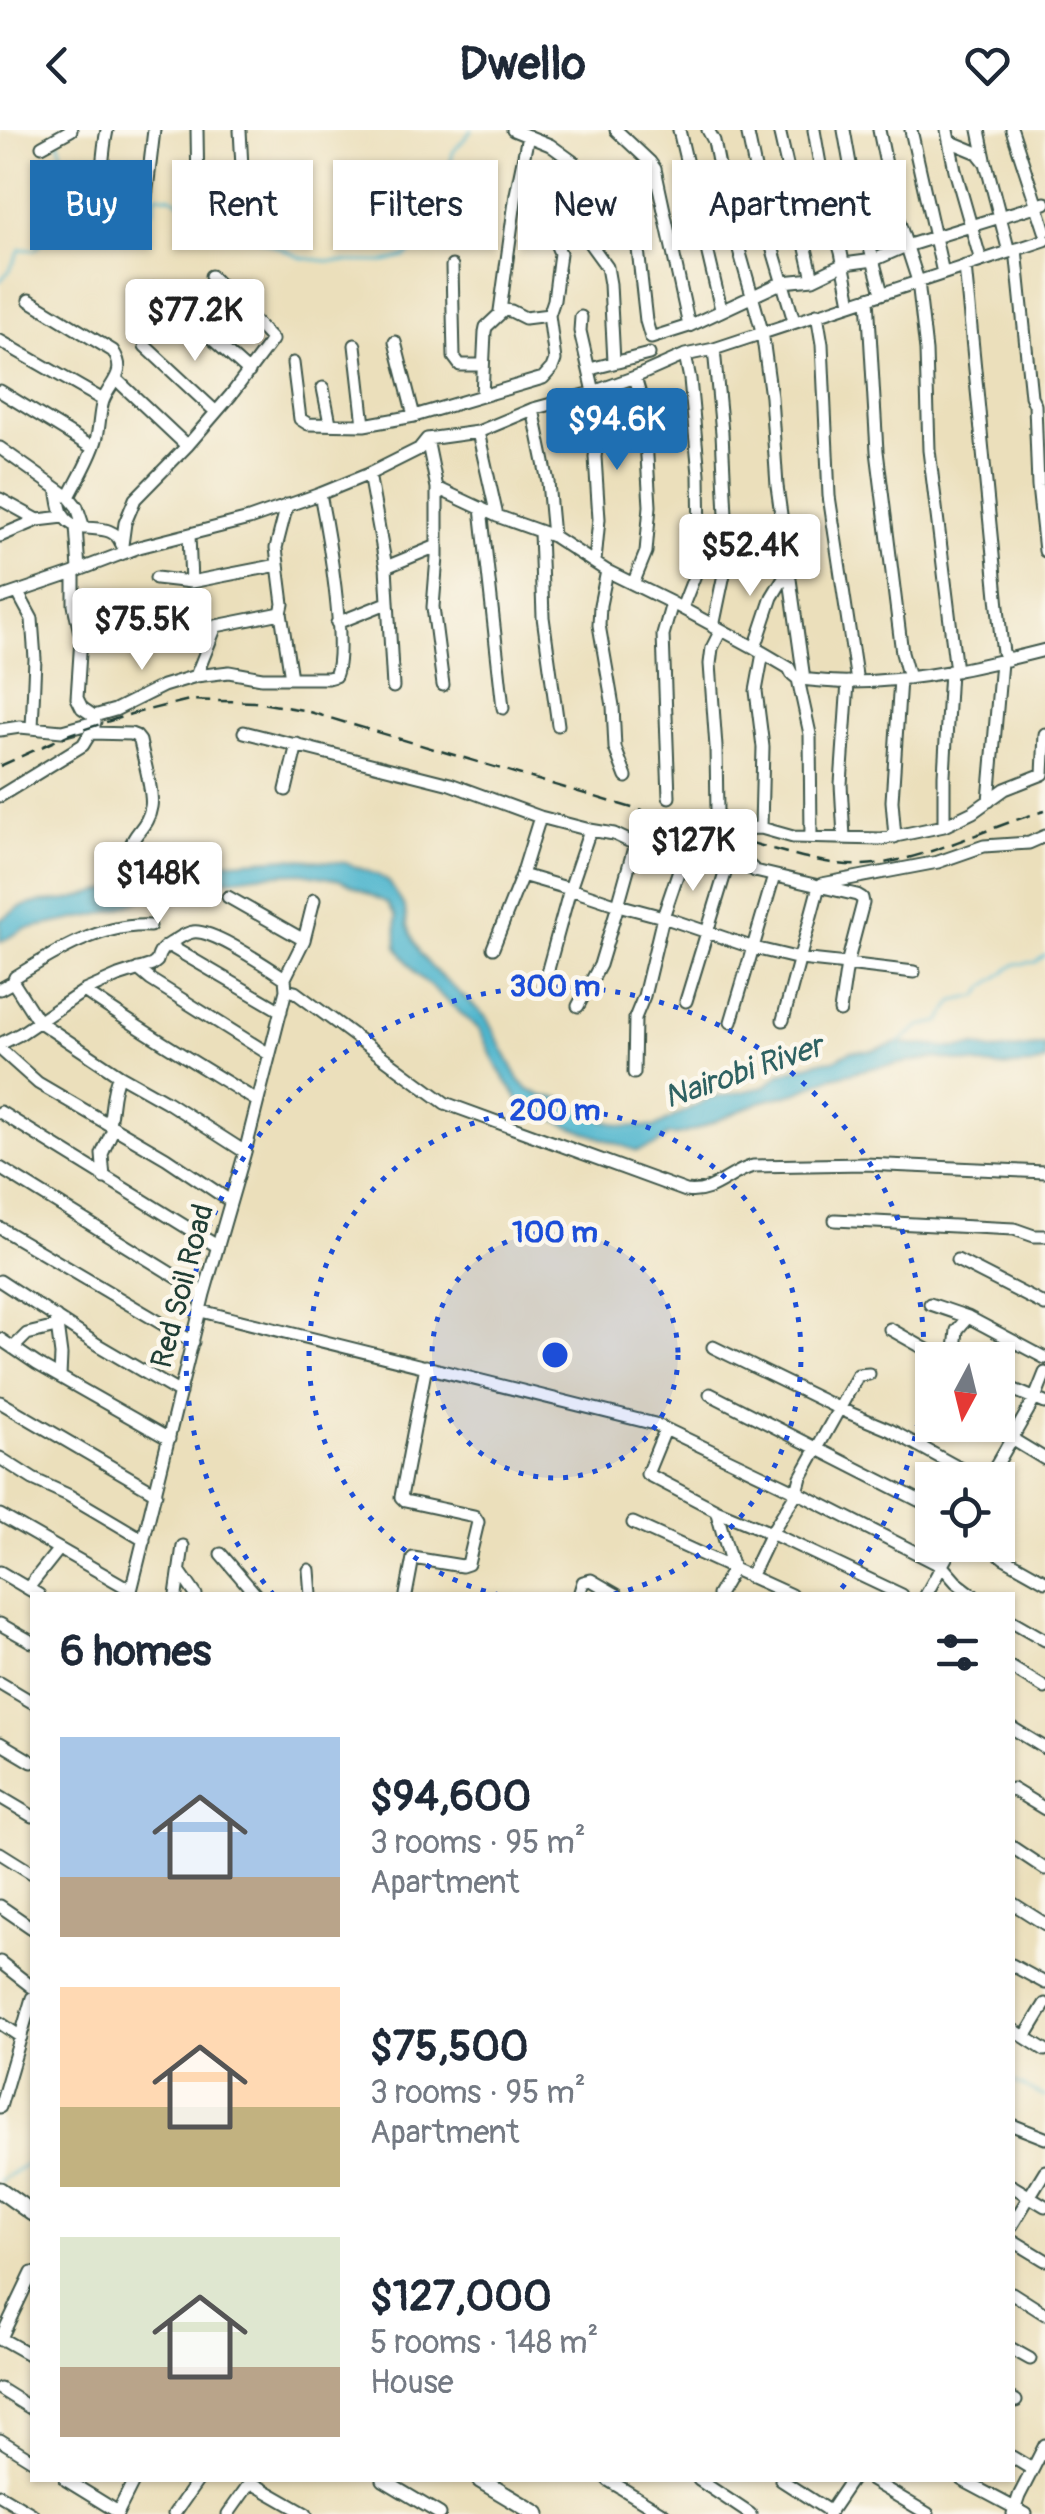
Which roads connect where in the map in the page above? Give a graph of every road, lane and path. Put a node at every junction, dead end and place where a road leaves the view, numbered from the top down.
1 (71, 130) edge
2 (107, 130) edge
3 (154, 130) edge
4 (197, 130) edge
5 (240, 130) edge
6 (513, 130) edge
7 (616, 130) edge
8 (679, 130) edge
9 (708, 130) edge
10 (747, 130) edge
11 (779, 130) edge
12 (814, 130) edge
13 (844, 130) edge
14 (879, 130) edge
15 (912, 130) edge
16 (979, 130) edge
17 (1012, 130) edge
18 (948, 135) edge
19 (528, 136) junction
20 (42, 146) dead end
21 (102, 160) edge
22 (150, 160) edge
23 (197, 160) edge
24 (241, 160) edge
25 (570, 160) edge
26 (885, 160) edge
27 (986, 163) junction
28 (1041, 204) edge
29 (1002, 217) junction
30 (972, 226) junction
31 (1045, 231) edge
32 (936, 237) junction
33 (1045, 240) edge
34 (906, 246) joint
35 (559, 250) edge
36 (595, 250) edge
37 (638, 250) edge
38 (897, 250) edge
39 (1013, 250) junction
40 (874, 260) junction
41 (981, 261) junction
42 (844, 264) junction
43 (452, 266) dead end
44 (965, 266) junction
45 (943, 273) junction
46 (211, 276) dead end
47 (812, 279) junction
48 (918, 281) junction
49 (783, 282) junction
50 (156, 288) dead end
51 (882, 293) junction
52 (753, 294) junction
53 (868, 298) junction
54 (29, 300) dead end
55 (851, 303) junction
56 (722, 309) junction
57 (500, 311) junction
58 (818, 314) junction
59 (549, 316) junction
60 (580, 317) dead end
61 (794, 321) junction
62 (688, 326) junction
63 (762, 331) junction
64 (651, 338) junction
65 (0, 341) edge
66 (395, 342) dead end
67 (356, 345) dead end
68 (145, 346) dead end
69 (714, 349) junction
70 (650, 354) junction
71 (685, 356) junction
72 (614, 362) junction
73 (293, 363) dead end
74 (483, 365) junction
75 (590, 369) junction
76 (249, 372) junction
77 (640, 375) junction
78 (116, 379) junction
79 (323, 388) dead end
80 (0, 392) edge
81 (590, 394) junction
82 (482, 396) junction
83 (103, 400) junction
84 (1040, 405) edge
85 (532, 409) junction
86 (216, 412) junction
87 (414, 416) junction
88 (330, 423) junction
89 (364, 424) junction
90 (478, 432) junction
91 (427, 440) junction
92 (187, 446) junction
93 (0, 448) edge
94 (93, 448) junction
95 (369, 474) junction
96 (57, 488) junction
97 (438, 488) junction
98 (320, 494) junction
99 (69, 498) junction
100 (0, 499) edge
101 (287, 506) junction
102 (481, 508) junction
103 (496, 516) junction
104 (38, 520) junction
105 (75, 524) junction
106 (540, 532) junction
107 (189, 535) junction
108 (0, 536) edge
109 (553, 536) junction
110 (437, 546) junction
111 (127, 548) junction
112 (1045, 552) edge
113 (596, 561) junction
114 (278, 565) junction
115 (386, 568) junction
116 (788, 569) junction
117 (607, 570) junction
118 (76, 571) junction
119 (156, 578) dead end
120 (191, 582) junction
121 (633, 584) junction
122 (18, 593) junction
123 (0, 598) edge
124 (387, 602) junction
125 (677, 605) junction
126 (281, 613) junction
127 (337, 623) junction
128 (717, 628) junction
129 (759, 650) junction
130 (1045, 650) edge
131 (1004, 661) junction
132 (953, 671) junction
133 (196, 676) junction
134 (290, 678) junction
135 (801, 679) junction
136 (904, 679) junction
137 (852, 682) junction
138 (443, 685) dead end
139 (393, 686) dead end
140 (503, 708) dead end
141 (93, 724) junction
142 (558, 725) dead end
143 (32, 728) junction
144 (0, 730) edge
145 (244, 732) dead end
146 (1045, 734) edge
147 (297, 744) junction
148 (626, 777) dead end
149 (286, 790) dead end
150 (0, 796) edge
151 (668, 797) dead end
152 (990, 801) junction
153 (717, 812) dead end
154 (540, 817) junction
155 (944, 826) junction
156 (761, 828) junction
157 (590, 830) junction
158 (1045, 836) edge
159 (811, 837) junction
160 (844, 837) junction
161 (894, 837) junction
162 (636, 844) junction
163 (734, 844) junction
164 (683, 858) junction
165 (728, 862) junction
166 (132, 868) dead end
167 (755, 870) junction
168 (522, 874) junction
169 (774, 876) junction
170 (816, 886) junction
171 (570, 889) junction
172 (228, 897) dead end
173 (314, 900) dead end
174 (618, 905) junction
175 (664, 917) junction
176 (708, 932) junction
177 (304, 940) junction
178 (168, 945) junction
179 (493, 948) dead end
180 (754, 948) junction
181 (800, 959) junction
182 (156, 963) junction
183 (847, 964) junction
184 (138, 969) junction
185 (914, 972) dead end
186 (14, 982) junction
187 (286, 984) junction
188 (544, 984) dead end
189 (0, 989) edge
190 (84, 992) junction
191 (686, 1001) dead end
192 (578, 1006) dead end
193 (280, 1011) junction
194 (840, 1011) dead end
195 (784, 1020) dead end
196 (38, 1021) junction
197 (731, 1022) dead end
198 (0, 1047) edge
199 (269, 1054) junction
200 (634, 1072) dead end
201 (119, 1075) junction
202 (257, 1101) junction
203 (0, 1112) edge
204 (112, 1125) junction
205 (245, 1152) junction
206 (0, 1168) edge
207 (1045, 1172) edge
208 (104, 1178) junction
209 (230, 1201) junction
210 (835, 1220) dead end
211 (0, 1228) edge
212 (1039, 1236) edge
213 (1045, 1244) edge
214 (217, 1246) junction
215 (957, 1260) dead end
216 (0, 1281) edge
217 (204, 1294) junction
218 (930, 1304) dead end
219 (1045, 1305) edge
220 (202, 1311) junction
221 (968, 1317) junction
222 (56, 1322) junction
223 (890, 1329) dead end
224 (0, 1340) edge
225 (194, 1342) junction
226 (956, 1342) edge
227 (915, 1343) edge
228 (713, 1346) dead end
229 (13, 1348) junction
230 (1045, 1358) edge
231 (426, 1366) junction
232 (1045, 1373) edge
233 (870, 1374) dead end
234 (60, 1376) junction
235 (1015, 1390) edge
236 (180, 1394) junction
237 (710, 1394) dead end
238 (1040, 1400) edge
239 (0, 1402) edge
240 (840, 1409) junction
241 (666, 1430) junction
242 (1015, 1435) edge
243 (170, 1439) junction
244 (1015, 1441) edge
245 (818, 1450) junction
246 (0, 1458) edge
247 (1045, 1459) edge
248 (951, 1462) edge
249 (797, 1492) junction
250 (156, 1493) junction
251 (915, 1498) edge
252 (716, 1510) junction
253 (0, 1515) edge
254 (634, 1524) dead end
255 (772, 1533) junction
256 (144, 1540) junction
257 (183, 1546) dead end
258 (59, 1549) junction
259 (221, 1554) dead end
260 (944, 1562) edge
261 (1011, 1562) edge
262 (942, 1566) junction
263 (310, 1570) dead end
264 (734, 1570) junction
265 (0, 1572) edge
266 (180, 1572) junction
267 (750, 1577) junction
268 (1045, 1581) edge
269 (34, 1592) edge
270 (130, 1592) edge
271 (177, 1592) edge
272 (194, 1592) edge
273 (253, 1592) edge
274 (311, 1592) edge
275 (407, 1592) edge
276 (580, 1592) edge
277 (612, 1592) edge
278 (720, 1592) edge
279 (780, 1592) edge
280 (896, 1592) edge
281 (928, 1592) edge
282 (969, 1592) edge
283 (1015, 1623) edge
284 (0, 1624) edge
285 (1045, 1640) edge
286 (30, 1641) edge
287 (1015, 1670) edge
288 (0, 1683) edge
289 (1045, 1688) edge
290 (30, 1701) edge
291 (1015, 1730) edge
292 (0, 1743) edge
293 (1045, 1748) edge
294 (30, 1761) edge
295 (1015, 1791) edge
296 (0, 1798) edge
297 (1045, 1809) edge
298 (30, 1815) edge
299 (1015, 1849) edge
300 (0, 1854) edge
301 (1045, 1869) edge
302 (30, 1872) edge
303 (1015, 1905) edge
304 (0, 1906) edge
305 (1045, 1924) edge
306 (30, 1927) edge
307 (0, 1962) edge
308 (1015, 1967) edge
309 (1045, 1983) edge
310 (30, 1984) edge
311 (1045, 2004) edge
312 (30, 2005) edge
313 (0, 2023) edge
314 (1015, 2031) edge
315 (21, 2036) junction
316 (1025, 2037) junction
317 (1045, 2050) edge
318 (4, 2080) edge
319 (0, 2106) edge
320 (1015, 2126) edge
321 (1045, 2138) edge
322 (1045, 2171) edge
323 (1015, 2188) edge
324 (0, 2190) edge
325 (1030, 2196) junction
326 (1045, 2206) edge
327 (30, 2212) edge
328 (1015, 2221) edge
329 (1015, 2242) edge
330 (1045, 2260) edge
331 (30, 2277) edge
332 (1015, 2295) edge
333 (1045, 2314) edge
334 (0, 2339) edge
335 (1015, 2351) edge
336 (30, 2355) edge
337 (1030, 2359) dead end
338 (0, 2389) edge
339 (30, 2408) edge
340 (0, 2440) edge
341 (1044, 2451) edge
342 (30, 2459) edge
343 (1015, 2459) edge
344 (1032, 2469) junction
345 (69, 2482) edge
346 (133, 2482) edge
347 (197, 2482) edge
348 (250, 2482) edge
349 (253, 2482) edge
350 (385, 2482) edge
351 (611, 2482) edge
352 (702, 2482) edge
353 (784, 2482) edge
354 (850, 2482) edge
355 (874, 2482) edge
356 (966, 2482) edge
357 (501, 2485) edge
358 (0, 2494) edge
359 (433, 2512) edge
360 (1019, 2512) edge
361 (117, 2513) edge
362 (829, 2513) edge
363 (32, 2514) edge
364 (174, 2514) edge
365 (228, 2514) edge
366 (306, 2514) edge
367 (537, 2514) edge
368 (664, 2514) edge
369 (750, 2514) edge
370 (928, 2514) edge

1 - 20 street
2 - 21 street
3 - 22 street
4 - 23 street
5 - 24 street
6 - 19 street
7 - 62 street
8 - 56 street
9 - 52 street
10 - 49 street
11 - 47 street
12 - 42 street
13 - 40 street
14 - 26 street
15 - 32 street
16 - 27 street
17 - 28 street
18 - 27 street
18 - 30 street
19 - 25 street
19 - 57 street
27 - 29 street
28 - 29 street
28 - 31 street
29 - 30 street
29 - 39 street
30 - 32 street
30 - 41 street
32 - 34 street
32 - 45 street
33 - 39 street
34 - 48 street
35 - 59 street
36 - 72 street
37 - 64 street
38 - 40 street
39 - 41 street
39 - 84 street
40 - 42 street
40 - 51 street
41 - 44 street
42 - 47 street
42 - 55 street
43 - 74 street
44 - 45 street
44 - 131 street
45 - 48 street
46 - 76 street
47 - 49 street
48 - 51 street
48 - 132 street
49 - 52 street
49 - 61 street
50 - 76 street
51 - 53 street
52 - 56 street
52 - 63 street
53 - 55 street
53 - 136 street
54 - 78 street
55 - 58 street
56 - 62 street
57 - 59 street
57 - 74 street
58 - 61 street
58 - 137 street
59 - 82 street
60 - 75 street
61 - 63 street
62 - 64 street
63 - 69 street
63 - 116 street
64 - 70 street
65 - 83 street
66 - 87 street
67 - 89 street
68 - 86 street
69 - 71 street
69 - 128 street
70 - 72 street
70 - 77 street
71 - 77 street
71 - 125 street
72 - 75 street
73 - 88 street
74 - 82 street
75 - 81 street
76 - 86 street
77 - 81 street
77 - 121 street
78 - 83 street
78 - 92 street
79 - 88 street
80 - 94 street
81 - 85 street
81 - 113 street
82 - 87 street
83 - 94 street
84 - 112 street
85 - 90 street
85 - 109 street
86 - 92 street
87 - 89 street
88 - 89 street
90 - 91 street
90 - 103 street
91 - 95 street
91 - 97 street
92 - 111 street
93 - 96 street
94 - 99 street
95 - 98 street
95 - 115 street
96 - 99 street
96 - 105 street
97 - 102 street
97 - 110 street
98 - 101 street
98 - 127 street
99 - 105 street
100 - 104 street
101 - 107 street
101 - 114 street
102 - 103 street
102 - 140 street
103 - 106 street
104 - 105 street
104 - 108 street
105 - 111 street
105 - 118 street
106 - 109 street
106 - 142 street
107 - 111 street
107 - 120 street
109 - 113 street
110 - 115 street
110 - 138 street
111 - 118 street
113 - 117 street
114 - 120 street
114 - 126 street
115 - 124 street
116 - 129 street
116 - 135 street
117 - 121 street
117 - 148 street
118 - 122 street
118 - 141 street
119 - 120 street
121 - 125 street
122 - 123 street
122 - 143 street
124 - 127 street
124 - 139 street
125 - 128 street
125 - 151 street
126 - 133 street
126 - 134 street
127 - 134 street
128 - 129 street
128 - 153 street
129 - 135 street
129 - 156 street
130 - 131 street
131 - 132 street
131 - 152 street
132 - 136 street
132 - 155 street
133 - 134 street
133 - 141 street
135 - 137 street
135 - 159 street
136 - 137 street
136 - 161 street
137 - 160 street
141 - 143 street
141 - 150 street
141 - 166 street
143 - 144 street
145 - 147 street
146 - 152 street
147 - 149 street
147 - 154 street
152 - 155 street
154 - 157 street
154 - 168 street
155 - 161 street
156 - 159 street
156 - 163 street
157 - 162 street
157 - 171 street
158 - 170 street
159 - 160 street
160 - 161 street
162 - 164 street
162 - 174 street
163 - 165 street
163 - 167 street
164 - 165 street
164 - 175 street
165 - 167 street
165 - 176 street
167 - 169 street
168 - 171 street
168 - 179 street
169 - 170 street
169 - 180 street
170 - 181 street
170 - 183 street
171 - 174 street
171 - 188 street
172 - 177 street
173 - 177 street, Red Soil Road
174 - 175 street
174 - 192 street
175 - 176 street
175 - 200 street
176 - 180 street
176 - 191 street
177 - 187 street, Red Soil Road
178 - 182 street
178 - 187 street
178 - 193 street
180 - 181 street
180 - 197 street
181 - 183 street
181 - 195 street
182 - 184 street
182 - 186 street
183 - 185 street
183 - 194 street
184 - 190 street
184 - 199 street
186 - 189 street
186 - 196 street
187 - 193 street, Red Soil Road
187 - 207 street
190 - 196 street
190 - 202 street
193 - 199 street, Red Soil Road
196 - 198 street
196 - 201 street
198 - 204 street
199 - 202 street, Red Soil Road
201 - 204 street
201 - 205 street
202 - 205 street, Red Soil Road
203 - 208 street
204 - 208 street
204 - 209 street
205 - 209 street, Red Soil Road
206 - 217 street
208 - 214 street
209 - 214 street, Red Soil Road
210 - 212 street
211 - 225 street
212 - 213 street
214 - 217 street, Red Soil Road
215 - 219 street
216 - 222 street
217 - 220 street, Red Soil Road
218 - 221 street
220 - 225 street, Red Soil Road
220 - 231 street
221 - 226 street
221 - 230 street
222 - 229 street
222 - 234 street
222 - 236 street
223 - 227 street
224 - 229 street
225 - 236 street, Red Soil Road
228 - 240 street
229 - 234 street
231 - 241 street
231 - 275 street
232 - 238 street
233 - 240 street
234 - 243 street
235 - 238 street
236 - 243 street, Red Soil Road
237 - 245 street
238 - 242 street
239 - 250 street
240 - 245 street
240 - 248 street
241 - 249 street
241 - 252 street
243 - 250 street, Red Soil Road
244 - 247 street
245 - 249 street
245 - 251 street
246 - 256 street
249 - 255 street
249 - 262 street
250 - 256 street, Red Soil Road
252 - 255 street
252 - 264 street
253 - 258 street
254 - 264 street
255 - 267 street
255 - 280 street
256 - 270 street, Red Soil Road
257 - 266 street
258 - 269 street
258 - 270 street
259 - 273 street
260 - 262 street
261 - 268 street
262 - 281 street
262 - 282 street
263 - 274 street
264 - 267 street
264 - 278 street
265 - 269 street
266 - 271 street
266 - 272 street
267 - 279 street
276 - 277 street
283 - 285 street
284 - 286 street
287 - 289 street
288 - 290 street
291 - 293 street
292 - 294 street
295 - 297 street
296 - 298 street
299 - 301 street
300 - 302 street
303 - 305 street
304 - 306 street
307 - 310 street
308 - 309 street
311 - 316 street
312 - 315 street
313 - 315 street
314 - 316 street
315 - 318 street
316 - 317 street
318 - 319 street
320 - 321 street
322 - 325 street
323 - 325 street
324 - 327 main road
325 - 326 street
325 - 328 street
329 - 330 street
331 - 334 street
332 - 333 street
334 - 336 street
335 - 337 street
338 - 339 street
340 - 342 street
341 - 344 street
343 - 344 street
344 - 360 street
345 - 361 street
346 - 361 street
347 - 364 street
348 - 365 street
349 - 366 street
350 - 359 street
351 - 368 street
352 - 369 street
353 - 362 street
354 - 362 street
355 - 370 street
356 - 360 street
357 - 367 main road
358 - 363 street

